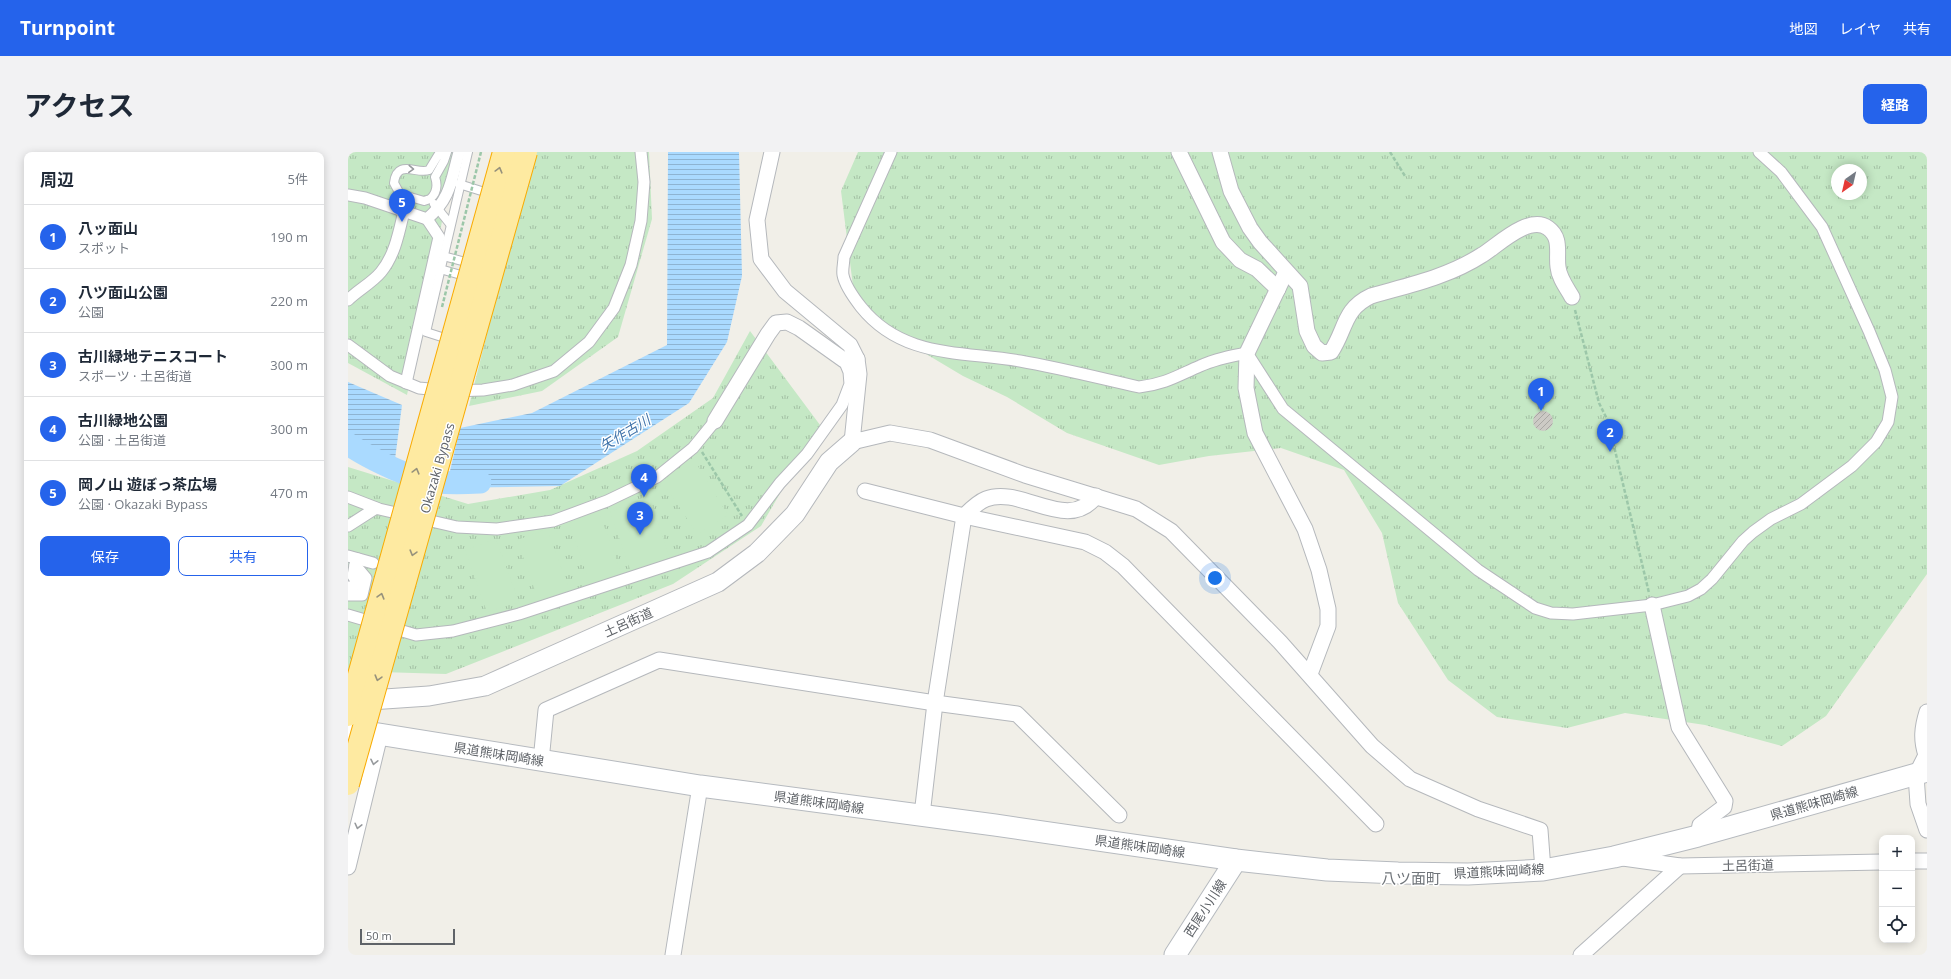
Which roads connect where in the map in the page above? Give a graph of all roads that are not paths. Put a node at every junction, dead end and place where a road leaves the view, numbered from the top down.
1 (440, 152) edge
2 (447, 152) edge
3 (459, 152) edge
4 (468, 152) edge
5 (489, 152) edge
6 (504, 152) edge
7 (518, 152) edge
8 (641, 152) edge
9 (772, 152) edge
10 (891, 152) edge
11 (1179, 152) edge
12 (1220, 152) edge
13 (1759, 152) edge
14 (530, 154) edge
15 (426, 171) junction
16 (435, 177) junction
17 (459, 184) junction
18 (488, 193) junction
19 (348, 195) edge
20 (432, 198) junction
21 (440, 207) junction
22 (454, 207) junction
23 (404, 211) junction
24 (427, 219) junction
25 (450, 224) junction
26 (443, 256) junction
27 (469, 263) junction
28 (440, 269) junction
29 (1286, 272) junction
30 (465, 276) junction
31 (1278, 289) junction
32 (1572, 297) road end
33 (348, 300) edge
34 (448, 339) junction
35 (348, 346) edge
36 (1248, 353) junction
37 (851, 360) junction
38 (445, 366) junction
39 (406, 382) junction
40 (855, 412) junction
41 (715, 421) joint
42 (890, 433) junction
43 (852, 442) junction
44 (865, 491) dead end
45 (1096, 496) junction
46 (348, 497) edge
47 (376, 508) junction
48 (964, 516) junction
49 (348, 526) edge
50 (373, 563) dead end
51 (350, 573) edge
52 (348, 595) edge
53 (1652, 605) junction
54 (348, 615) edge
55 (1310, 674) junction
56 (348, 698) edge
57 (935, 703) junction
58 (1927, 712) edge
59 (348, 715) edge
60 (348, 729) edge
61 (380, 735) junction
62 (541, 761) junction
63 (1922, 773) edge
64 (348, 784) edge
65 (700, 786) junction
66 (922, 815) junction
67 (1119, 815) dead end
68 (1376, 824) dead end
69 (1927, 830) edge
70 (1698, 836) junction
71 (1614, 856) junction
72 (1236, 860) junction
73 (1915, 861) edge
74 (1927, 861) edge
75 (1879, 862) edge
76 (1680, 866) junction
77 (348, 867) edge
78 (1543, 870) junction
79 (1591, 952) edge
80 (673, 955) edge
81 (1175, 955) edge

1 - 15 lane
2 - 16 lane
3 - 21 street
4 - 17 lane
5 - 38 highway
38 -> 6 highway, Okazaki Bypass, bridge
7 - 14 lane
8 - 39 street
9 - 37 street
10 - 36 street
11 - 31 street
12 - 29 street
13 - 53 street
14 -> 64 highway, Okazaki Bypass, bridge
15 - 16 lane
20 -> 15 lane
16 - 20 lane
17 - 18 lane
17 - 22 lane
18 - 27 lane
18 - 27 lane
19 - 23 street
20 - 21 lane
21 - 22 lane
21 - 24 street
21 - 25 lane
22 - 25 lane
23 - 24 street
23 - 33 street
24 - 39 street
25 - 26 lane
26 - 27 lane
26 - 28 lane
28 - 30 lane
28 - 34 lane
29 - 31 street
29 - 32 street
30 - 34 lane
30 - 34 lane
31 - 36 street
35 - 39 street
36 - 53 street
36 - 55 street
37 - 40 street
37 - 41 street
37 - 54 street
59 -> 38 highway, Okazaki Bypass, bridge
40 - 42 street
40 - 43 street
41 - 47 street
42 - 43 street
42 - 45 street
43 - 56 street, 土呂街道
44 - 48 street
45 - 48 street
45 - 55 street
46 - 47 street
47 - 49 street
48 - 57 street
48 - 68 street
50 - 51 street
51 - 52 street
53 - 70 street
55 - 78 street
57 - 62 street
57 - 66 street
57 - 67 street
58 - 63 street
60 - 61 main road, 県道熊味岡崎線
61 - 62 main road, 県道熊味岡崎線
61 -> 77 street
62 - 65 main road, 県道熊味岡崎線
63 - 69 street
63 - 70 main road, 県道熊味岡崎線
65 - 66 main road, 県道熊味岡崎線
65 - 80 street
66 - 72 main road, 県道熊味岡崎線
70 - 71 main road, 県道熊味岡崎線
71 - 76 street, 土呂街道
71 - 78 main road, 県道熊味岡崎線
72 - 78 main road, 県道熊味岡崎線
72 - 81 main road, 西尾小川線
73 - 74 street
75 - 76 street, 土呂街道
76 - 79 street

